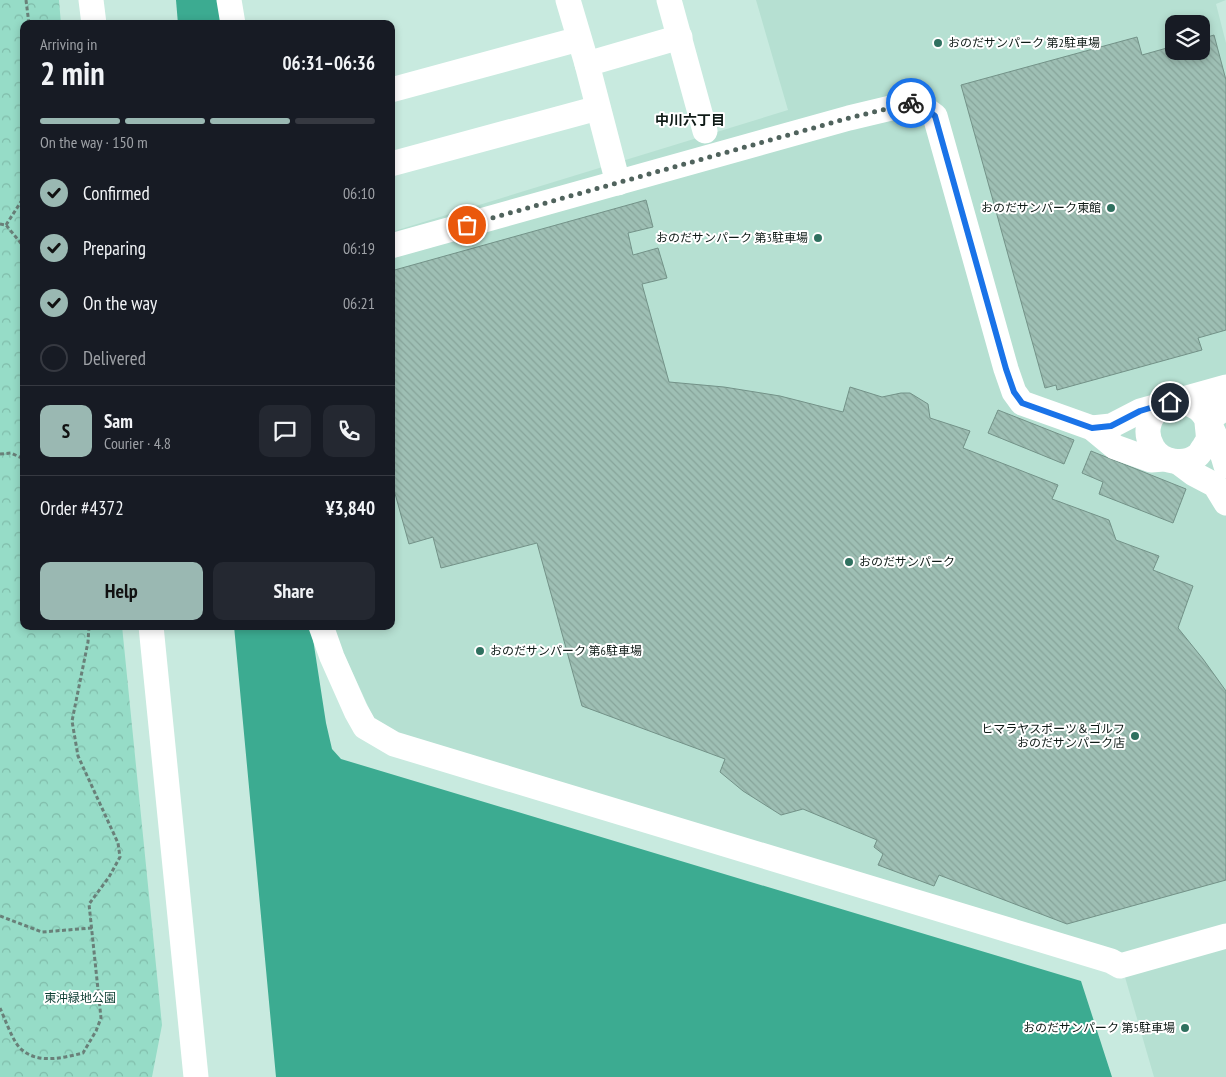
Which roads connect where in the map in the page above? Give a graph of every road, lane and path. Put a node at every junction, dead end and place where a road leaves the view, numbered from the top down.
1 (26, 0) edge
2 (91, 0) edge
3 (229, 0) edge
4 (568, 0) edge
5 (669, 0) edge
6 (28, 20) edge
7 (94, 20) edge
8 (232, 20) edge
9 (680, 37) junction
10 (579, 39) junction
11 (587, 64) junction
12 (395, 89) edge
13 (598, 108) junction
14 (705, 131) dead end
15 (395, 163) edge
16 (618, 183) junction
17 (20, 203) edge
18 (0, 224) edge
19 (6, 225) junction
20 (20, 242) edge
21 (395, 245) edge
22 (1226, 387) edge
23 (1170, 402) junction
24 (1217, 414) edge
25 (1092, 428) junction
26 (0, 454) edge
27 (20, 457) edge
28 (1171, 461) junction
29 (1226, 466) edge
30 (1226, 503) edge
31 (89, 630) edge
32 (151, 630) edge
33 (322, 630) edge
34 (0, 916) edge
35 (92, 928) junction
36 (1226, 936) edge
37 (0, 1008) edge
38 (196, 1077) edge

1 - 6 path
2 - 7 street
3 - 8 street
4 - 10 street
5 - 9 street
9 - 11 street
9 - 14 street
10 - 11 street
10 - 12 street
11 - 13 street
13 - 15 street
13 - 16 street
16 - 21 street
16 - 25 street
17 - 19 path
18 - 19 path
19 - 20 path
22 - 23 street
23 - 24 street
23 - 25 street
23 - 28 street
24 - 28 street
24 - 29 street
25 - 28 street
26 - 27 path
28 - 30 street
31 - 35 path
32 - 38 street
33 - 36 street
34 - 35 path
35 - 37 path

